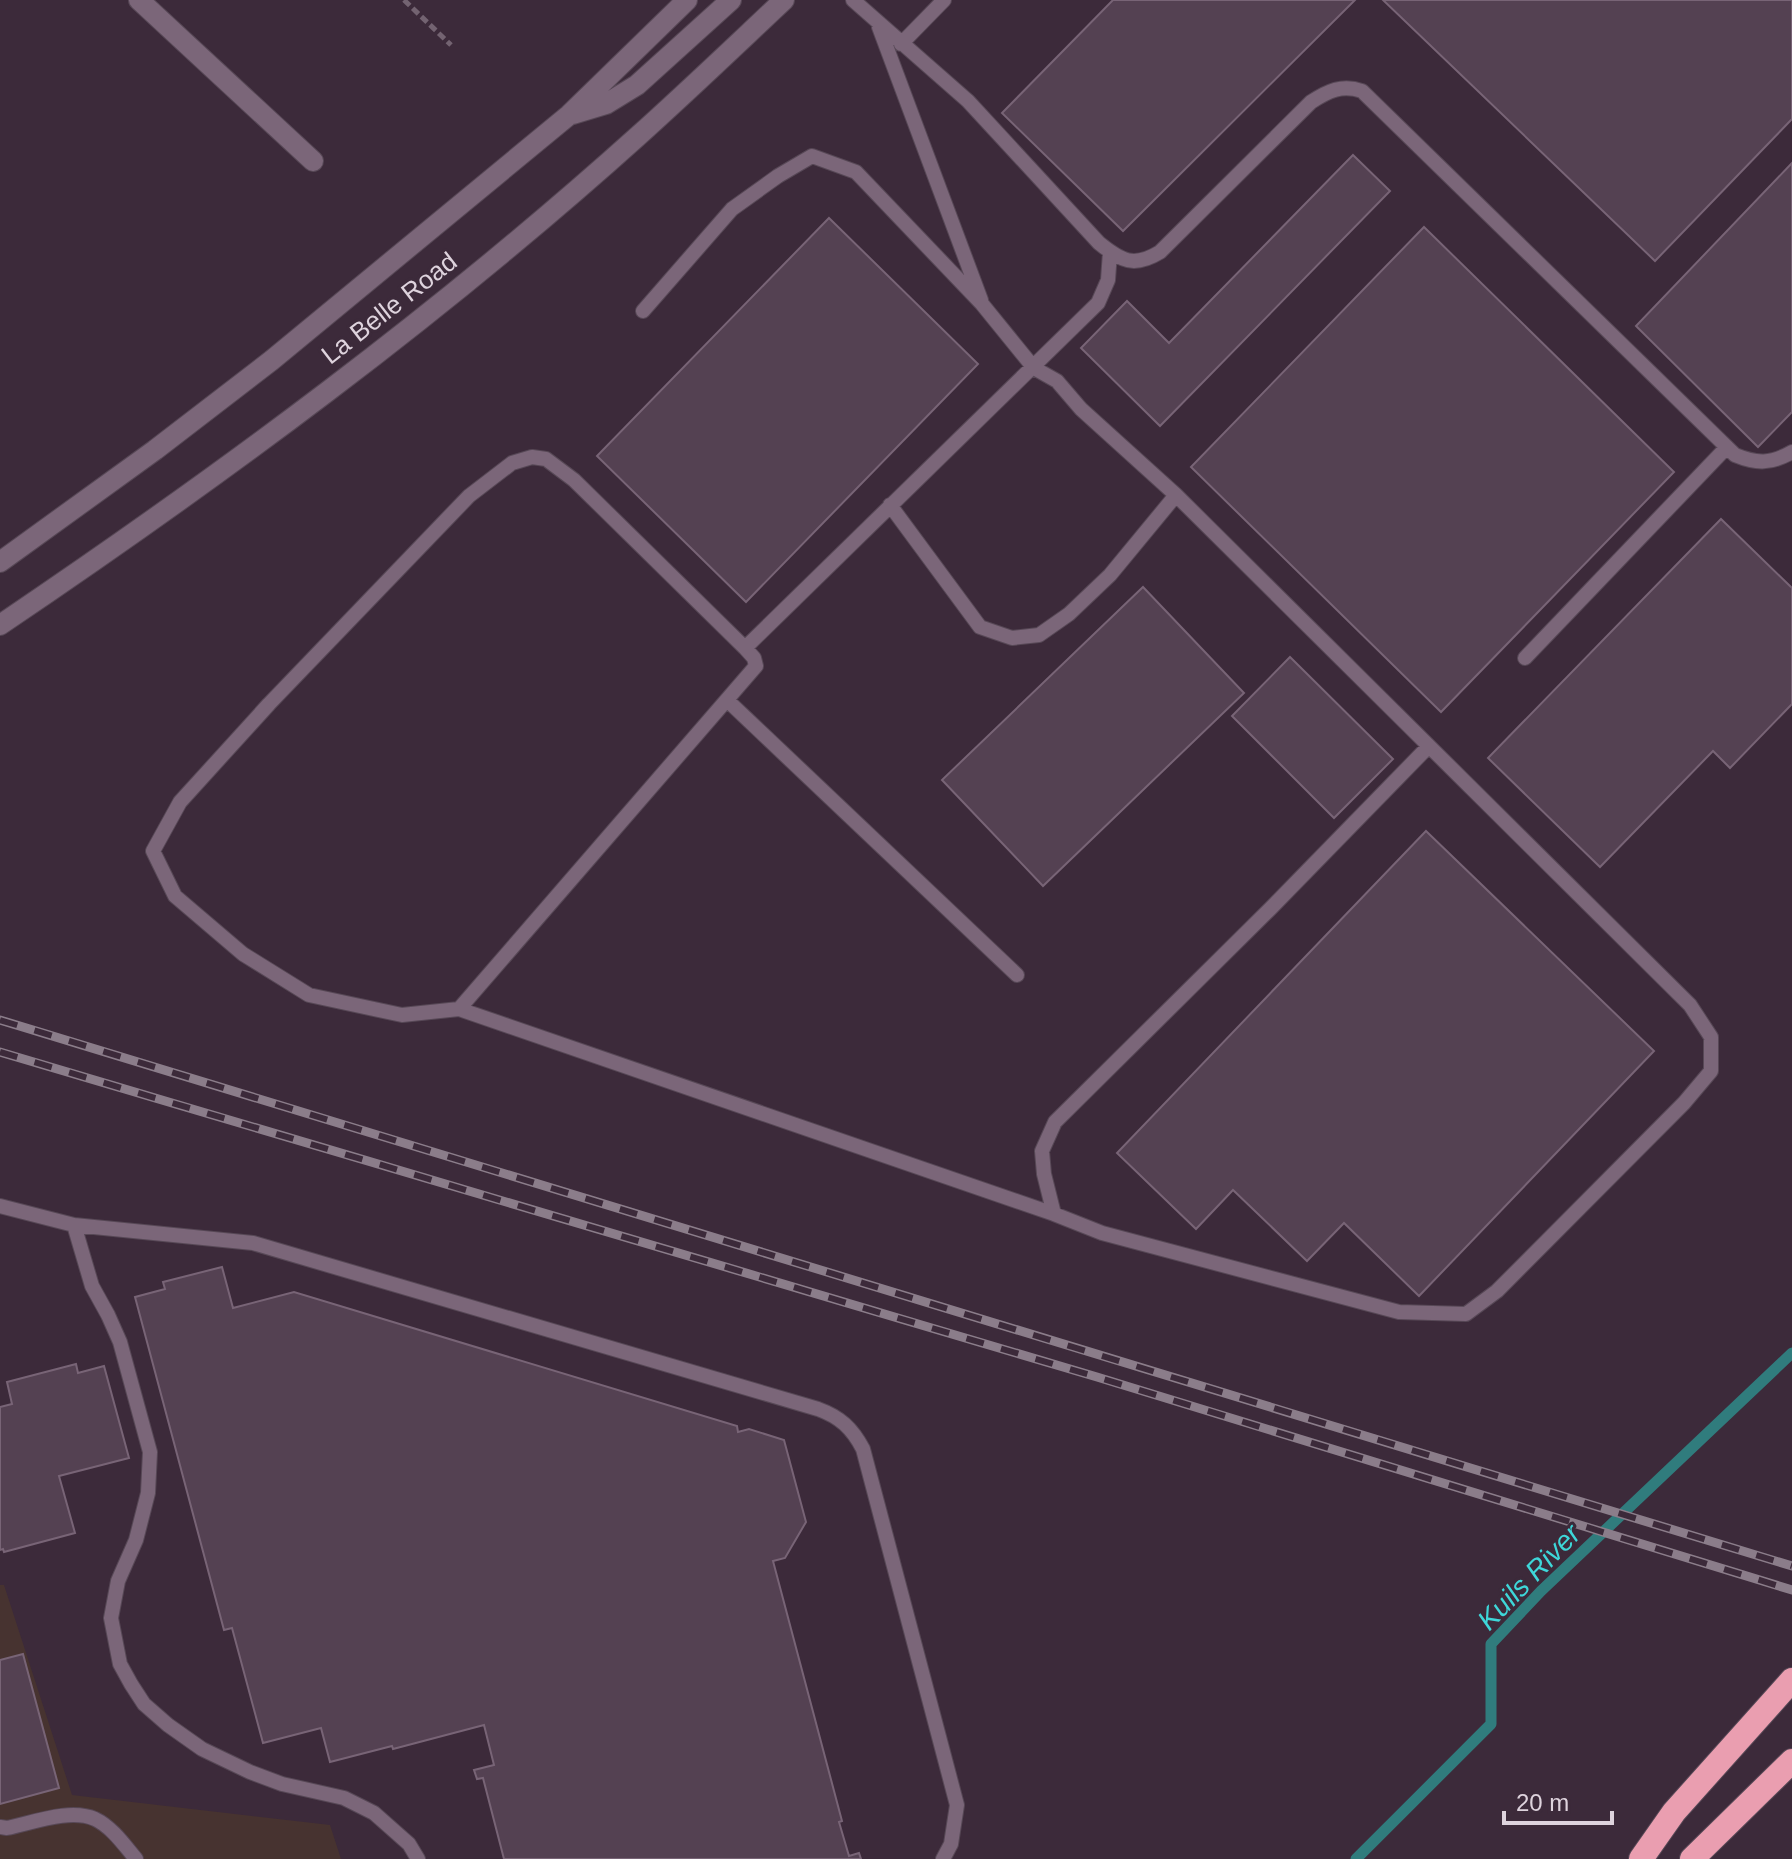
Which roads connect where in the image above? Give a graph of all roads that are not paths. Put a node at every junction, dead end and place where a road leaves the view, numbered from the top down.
1 (139, 0) edge
2 (687, 0) edge
3 (731, 0) edge
4 (784, 0) edge
5 (853, 0) edge
6 (944, 0) edge
7 (878, 24) junction
8 (901, 44) junction
9 (569, 115) junction
10 (313, 161) dead end
11 (1110, 252) junction
12 (982, 304) junction
13 (643, 311) dead end
14 (1034, 368) junction
15 (1727, 447) junction
16 (1792, 452) edge
17 (1176, 495) junction
18 (890, 505) junction
19 (0, 562) edge
20 (0, 625) edge
21 (745, 648) junction
22 (1525, 658) dead end
23 (727, 700) junction
24 (1428, 747) junction
25 (1017, 975) dead end
26 (459, 1009) junction
27 (0, 1206) edge
28 (1054, 1214) junction
29 (74, 1225) junction
30 (1792, 1680) edge
31 (1792, 1761) edge
32 (0, 1827) edge
33 (136, 1859) edge
34 (418, 1859) edge
35 (943, 1859) edge
36 (1641, 1859) edge
37 (1692, 1859) edge

1 - 10 main road
2 - 9 main road, La Belle Road
3 - 9 main road
4 - 20 main road, La Belle Road
5 - 7 lane
6 - 8 lane
7 - 8 lane
7 - 12 lane
8 - 11 lane
9 - 19 main road, La Belle Road
11 - 14 lane
11 - 15 lane
12 - 13 lane
12 - 14 lane
14 - 17 lane
14 - 18 lane
15 - 16 lane
15 - 22 lane
17 - 18 lane
17 - 24 lane
18 - 21 lane
21 - 23 lane
21 - 26 lane
23 - 25 lane
23 - 26 lane
24 - 28 lane
24 - 28 lane
26 - 28 lane
27 - 29 lane
29 - 34 lane
29 - 35 lane
30 - 36 highway
31 - 37 highway
32 - 33 lane

